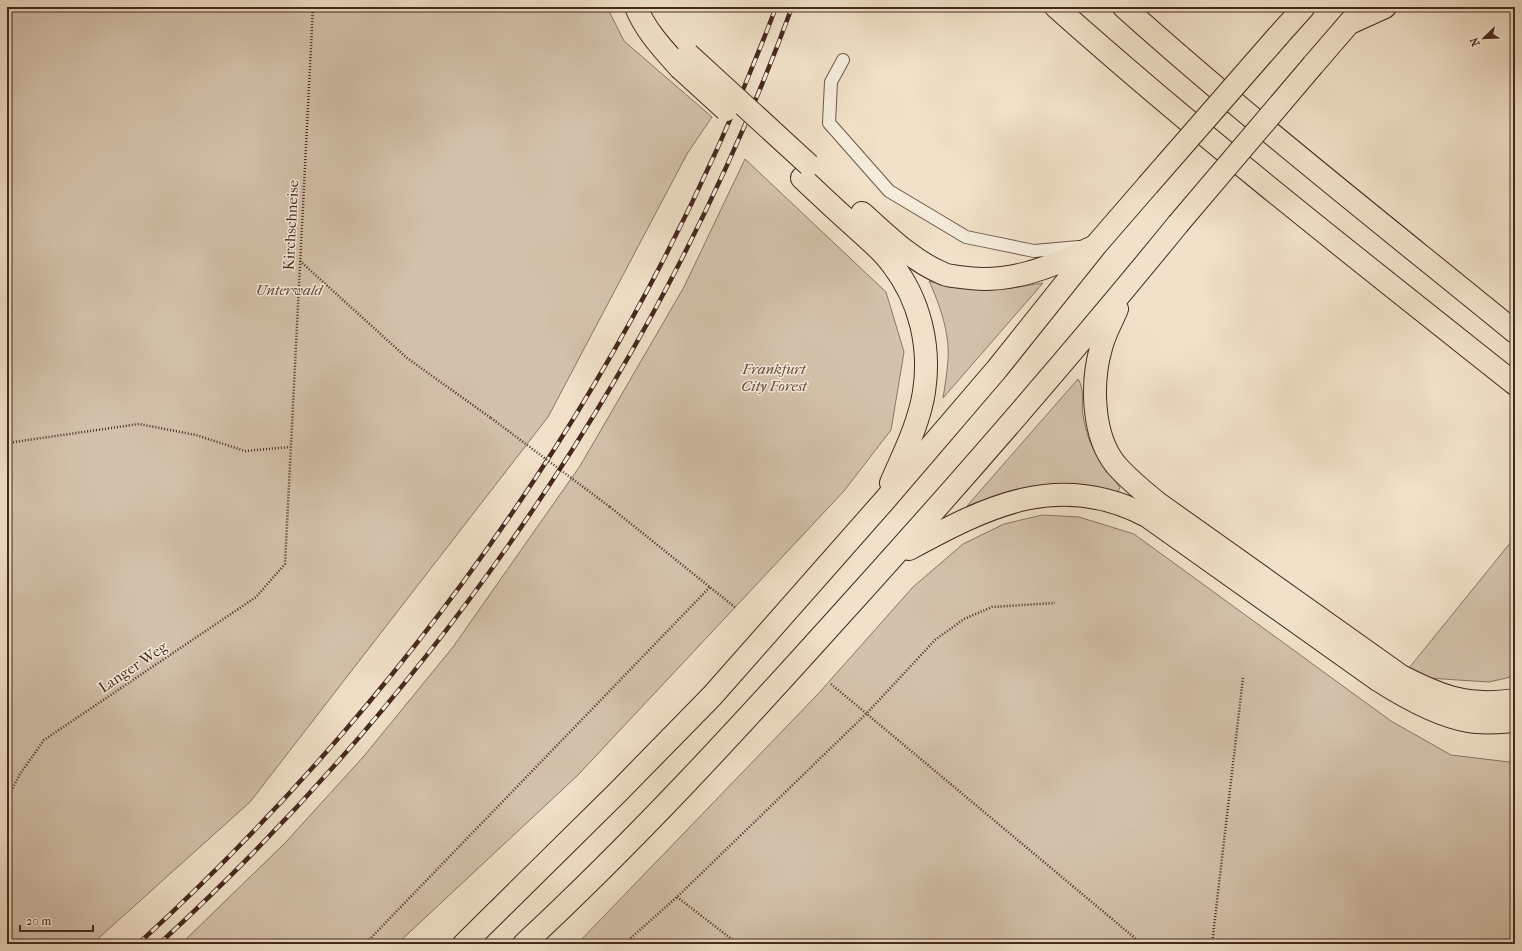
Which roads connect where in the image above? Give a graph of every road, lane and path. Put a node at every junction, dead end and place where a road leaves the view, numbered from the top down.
1 (313, 7) edge
2 (636, 7) edge
3 (651, 7) edge
4 (1056, 7) edge
5 (1124, 7) edge
6 (1304, 7) edge
7 (1363, 7) edge
8 (1385, 7) edge
9 (1349, 24) junction
10 (843, 60) dead end
11 (684, 61) junction
12 (805, 172) junction
13 (1096, 246) junction
14 (300, 261) junction
15 (1127, 287) junction
16 (1515, 332) edge
17 (1515, 384) edge
18 (7, 443) edge
19 (290, 447) junction
20 (884, 501) junction
21 (892, 559) junction
22 (284, 564) joint
23 (710, 588) junction
24 (1055, 603) dead end
25 (736, 608) dead end
26 (1243, 678) dead end
27 (831, 684) dead end
28 (1515, 700) edge
29 (867, 713) junction
30 (1515, 721) edge
31 (7, 799) edge
32 (677, 897) junction
33 (365, 944) edge
34 (464, 944) edge
35 (524, 944) edge
36 (624, 944) edge
37 (738, 944) edge
38 (1142, 944) edge
39 (1212, 944) edge

1 - 14 path, Kirchschneise
2 - 11 highway
3 - 11 highway
4 - 17 highway
5 - 16 highway
6 - 13 highway, bridge
7 - 9 highway
8 - 9 highway
9 - 15 highway, bridge
10 - 13 lane
11 - 12 highway, bridge
12 - 13 highway
12 - 20 highway
13 - 20 highway
14 - 19 path, Kirchschneise
14 - 23 path, bridge
15 - 21 highway
15 - 28 highway
18 - 19 path
19 - 22 path, Kirchschneise
20 - 34 highway
21 - 30 highway
21 - 35 highway
22 - 31 path, Langer Weg
23 - 25 path
23 - 33 path
24 - 29 path
26 - 39 path
27 - 29 path
29 - 32 path
29 - 38 path
32 - 36 path
32 - 37 path

